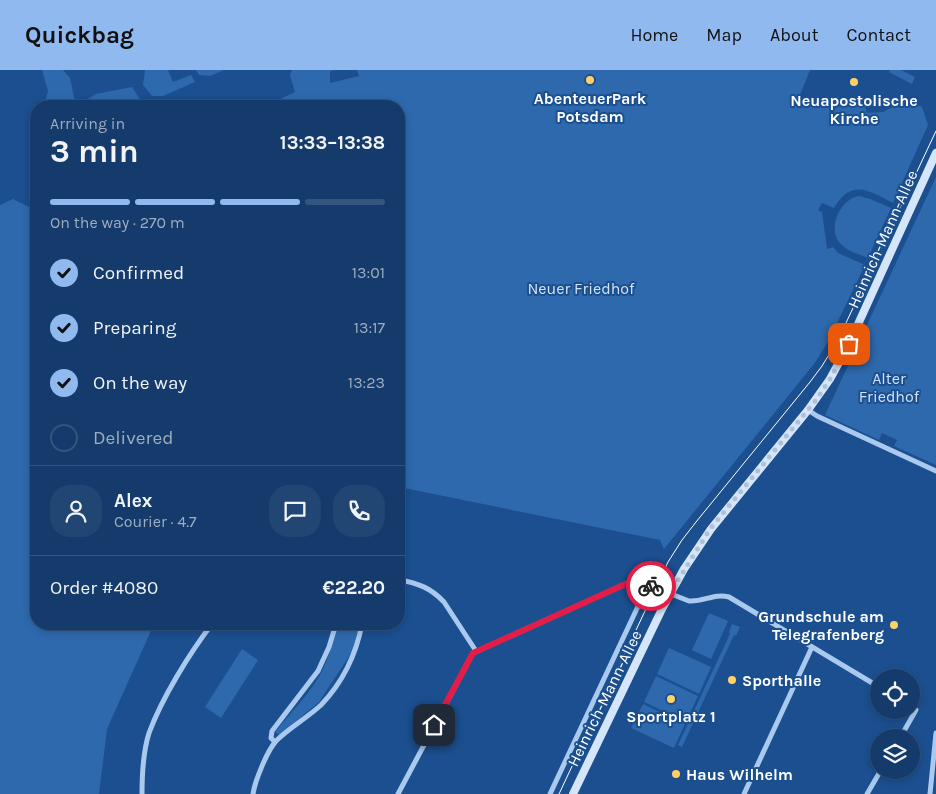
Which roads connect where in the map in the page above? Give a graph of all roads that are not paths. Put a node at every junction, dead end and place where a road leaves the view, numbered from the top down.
1 (936, 153) edge
2 (808, 410) junction
3 (936, 471) edge
4 (405, 582) edge
5 (648, 585) junction
6 (670, 593) junction
7 (208, 630) edge
8 (334, 630) edge
9 (361, 630) edge
10 (812, 647) junction
11 (476, 651) junction
12 (870, 682) edge
13 (936, 733) edge
14 (275, 742) junction
15 (876, 779) edge
16 (142, 794) edge
17 (253, 794) edge
18 (398, 794) edge
19 (550, 794) edge
20 (573, 794) edge
21 (744, 794) edge
22 (867, 794) edge
23 (930, 794) edge

1 - 2 main road, Heinrich-Mann-Allee
2 - 3 street
2 - 6 main road, Heinrich-Mann-Allee
4 - 11 street
5 - 6 street
5 - 11 street
5 - 19 street, Heinrich-Mann-Allee
6 - 10 street
6 - 20 main road, Heinrich-Mann-Allee
7 - 16 street
8 - 14 street
9 - 14 street
10 - 12 street
10 - 21 street
11 - 18 street
13 - 23 street
14 - 17 street
15 - 22 street

